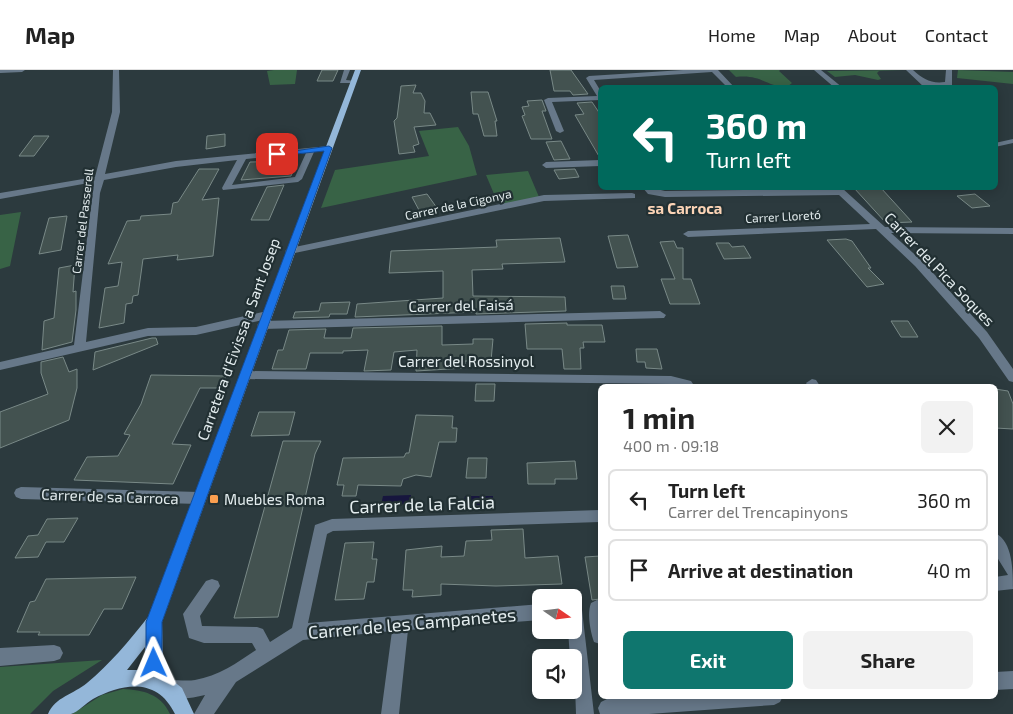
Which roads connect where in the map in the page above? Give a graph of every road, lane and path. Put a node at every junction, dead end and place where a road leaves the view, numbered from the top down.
1 (22, 70) edge
2 (116, 70) edge
3 (347, 70) edge
4 (358, 70) edge
5 (597, 70) edge
6 (714, 70) edge
7 (818, 70) edge
8 (909, 70) edge
9 (949, 70) edge
10 (0, 71) edge
11 (601, 78) junction
12 (354, 82) junction
13 (729, 85) edge
14 (836, 85) edge
15 (927, 85) edge
16 (948, 85) edge
17 (598, 93) edge
18 (598, 96) edge
19 (560, 131) dead end
20 (1013, 141) edge
21 (998, 144) edge
22 (329, 148) junction
23 (311, 150) junction
24 (243, 157) junction
25 (598, 164) edge
26 (546, 165) dead end
27 (99, 179) junction
28 (649, 190) edge
29 (794, 190) edge
30 (839, 190) edge
31 (691, 191) edge
32 (0, 196) edge
33 (632, 196) dead end
34 (881, 228) junction
35 (1013, 231) edge
36 (688, 234) dead end
37 (290, 251) junction
38 (660, 315) dead end
39 (265, 320) junction
40 (80, 347) junction
41 (0, 366) edge
42 (244, 375) junction
43 (1013, 378) edge
44 (687, 384) dead end
45 (20, 493) dead end
46 (200, 498) junction
47 (598, 516) edge
48 (998, 545) edge
49 (1013, 570) edge
50 (1013, 582) edge
51 (998, 584) edge
52 (212, 586) dead end
53 (598, 608) edge
54 (582, 609) edge
55 (532, 613) edge
56 (154, 622) junction
57 (401, 622) junction
58 (300, 632) junction
59 (577, 639) edge
60 (266, 652) junction
61 (54, 653) dead end
62 (0, 657) edge
63 (234, 674) junction
64 (1013, 680) edge
65 (998, 681) edge
66 (165, 686) junction
67 (95, 687) junction
68 (724, 699) edge
69 (606, 706) edge
70 (57, 714) edge
71 (185, 714) edge
72 (204, 714) edge
73 (390, 714) edge
74 (585, 714) edge

1 - 10 street
2 - 27 street, Carrer del Passerell
3 - 12 street
4 - 12 main road, Carretera d'Eivissa a Sant Josep
5 - 11 street
6 - 11 street
6 - 13 street
7 - 14 street
8 - 15 street
9 - 16 street
11 - 17 street
12 - 22 main road, Carretera d'Eivissa a Sant Josep
18 - 19 street
20 - 21 street
22 - 23 street
22 - 37 main road, Carretera d'Eivissa a Sant Josep
23 - 24 street
23 - 24 street
24 - 27 street
25 - 26 street
27 - 32 street
27 - 40 street, Carrer del Passerell
28 - 31 street
29 - 30 street
29 - 31 street
30 - 34 street, Carrer del Pica Soques
33 - 37 street, Carrer de la Cigonya
34 - 35 street, Carrer Lloretó
34 - 36 street, Carrer Lloretó
34 - 43 street, Carrer del Pica Soques
37 - 39 main road, Carretera d'Eivissa a Sant Josep
38 - 39 street, Carrer del Faisá
39 - 40 street, Carrer del Faisá
39 - 42 main road, Carretera d'Eivissa a Sant Josep
40 - 41 street, Carrer del Faisá
42 - 44 street, Carrer del Rossinyol
42 - 46 main road, Carretera d'Eivissa a Sant Josep
45 - 46 street, Carrer de sa Carroca
46 - 56 main road, Carretera d'Eivissa a Sant Josep
47 - 58 street, Carrer de la Falcia
48 - 49 street
50 - 51 street
52 - 60 street
53 - 54 street
55 - 57 street, Carrer de les Campanetes
56 - 66 main road, Carretera d'Eivissa a Sant Josep
56 - 67 main road, Carretera d'Eivissa a Sant Josep
57 - 58 street, Carrer de les Campanetes
57 - 73 street
58 - 60 street, Carrer de les Campanetes
59 - 74 street
60 - 63 street, Carrer de les Campanetes
61 - 62 street
63 - 66 street, Carrer de les Campanetes
63 - 72 street, Carrer de les Campanetes
64 - 65 street
66 - 67 main road
66 - 71 main road, Carretera d'Eivissa a Sant Josep
67 - 70 main road
68 - 69 street

